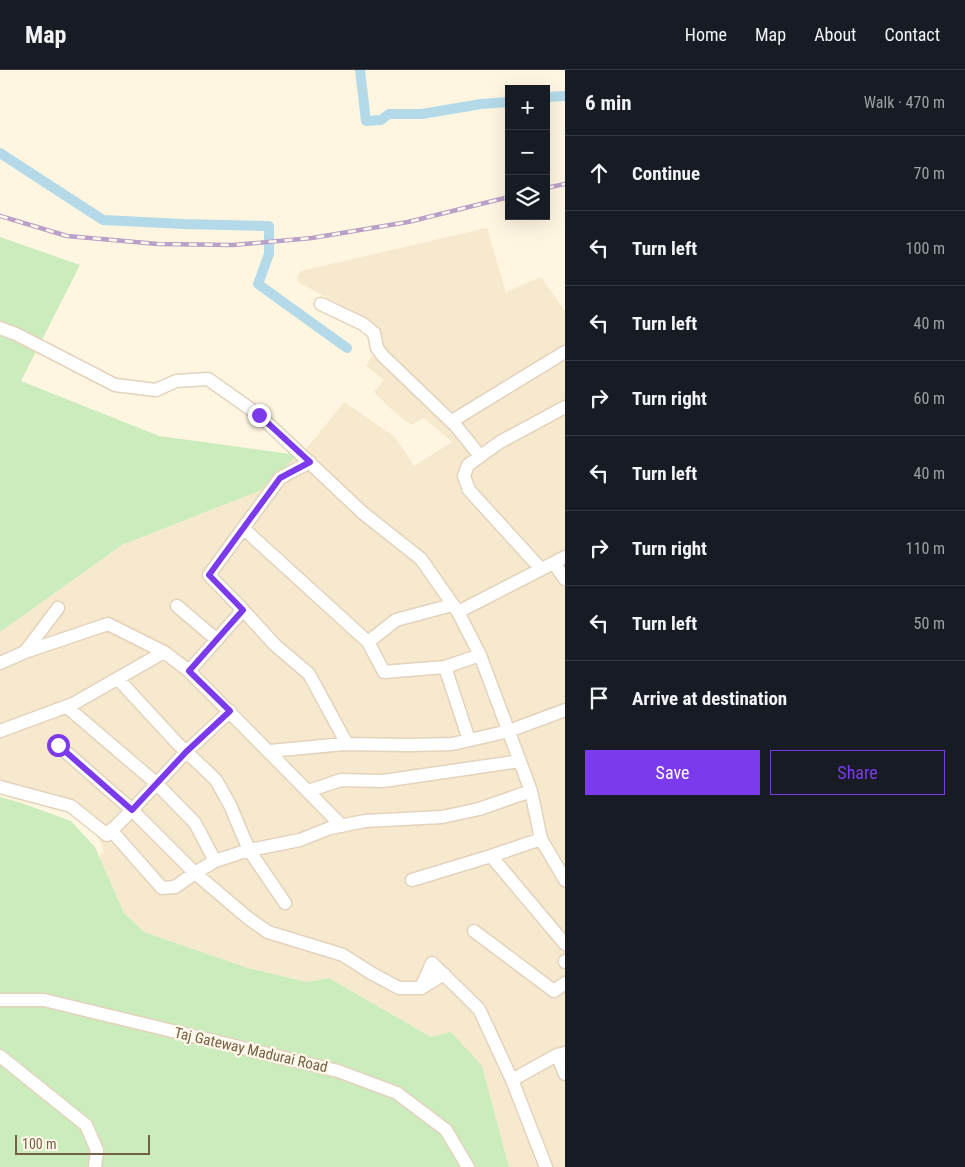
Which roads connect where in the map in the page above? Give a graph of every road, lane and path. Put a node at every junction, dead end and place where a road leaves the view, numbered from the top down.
1 (321, 304) dead end
2 (0, 328) edge
3 (565, 352) edge
4 (565, 407) edge
5 (452, 421) junction
6 (480, 456) junction
7 (310, 462) junction
8 (243, 528) junction
9 (559, 560) edge
10 (542, 569) junction
11 (565, 578) edge
12 (177, 606) dead end
13 (58, 608) dead end
14 (455, 609) junction
15 (243, 610) junction
16 (217, 640) junction
17 (368, 642) junction
18 (24, 652) junction
19 (164, 652) junction
20 (480, 655) junction
21 (0, 663) edge
22 (445, 666) junction
23 (189, 671) junction
24 (118, 678) junction
25 (67, 706) junction
26 (565, 710) edge
27 (230, 711) junction
28 (509, 730) junction
29 (0, 731) edge
30 (469, 740) junction
31 (347, 744) junction
32 (58, 745) dead end
33 (270, 751) junction
34 (186, 752) junction
35 (520, 761) junction
36 (156, 783) junction
37 (0, 786) edge
38 (308, 791) junction
39 (531, 791) junction
40 (132, 810) junction
41 (342, 826) junction
42 (111, 830) junction
43 (541, 838) junction
44 (249, 850) junction
45 (491, 856) junction
46 (215, 861) junction
47 (195, 873) junction
48 (412, 880) dead end
49 (565, 880) edge
50 (285, 903) dead end
51 (474, 931) dead end
52 (565, 944) edge
53 (565, 983) edge
54 (0, 1000) edge
55 (561, 1054) edge
56 (0, 1056) edge
57 (565, 1074) edge
58 (512, 1080) junction
59 (95, 1167) edge
60 (468, 1167) edge
61 (546, 1167) edge

1 - 5 street
2 - 7 street
3 - 5 street
4 - 6 street
5 - 6 street
6 - 10 street
7 - 8 street
7 - 14 street
8 - 15 street
8 - 17 street
9 - 10 street
9 - 11 street
10 - 14 street
12 - 16 street
13 - 18 street
14 - 17 street
14 - 20 street
15 - 16 street
15 - 31 street
16 - 23 street
17 - 22 street
18 - 19 street
18 - 21 street
19 - 23 street
19 - 24 street
20 - 22 street
20 - 28 street
22 - 30 street
23 - 27 street
24 - 25 street
24 - 34 street
25 - 29 street
25 - 36 street
26 - 28 street
27 - 33 street
27 - 34 street
28 - 30 street
28 - 35 street
30 - 31 street
31 - 33 street
32 - 40 street
33 - 38 street
34 - 36 street
34 - 44 street
35 - 38 street
35 - 39 street
36 - 40 street
36 - 46 street
37 - 42 street
38 - 41 street
39 - 41 street
39 - 43 street
40 - 42 street
40 - 47 street
41 - 44 street
42 - 47 street
43 - 45 street
43 - 49 street
44 - 46 street
44 - 50 street
45 - 48 street
45 - 52 street
46 - 47 street
47 - 58 street
51 - 53 street
54 - 60 street, Taj Gateway Madurai Road
55 - 57 street
55 - 58 street
56 - 59 street
58 - 61 street

